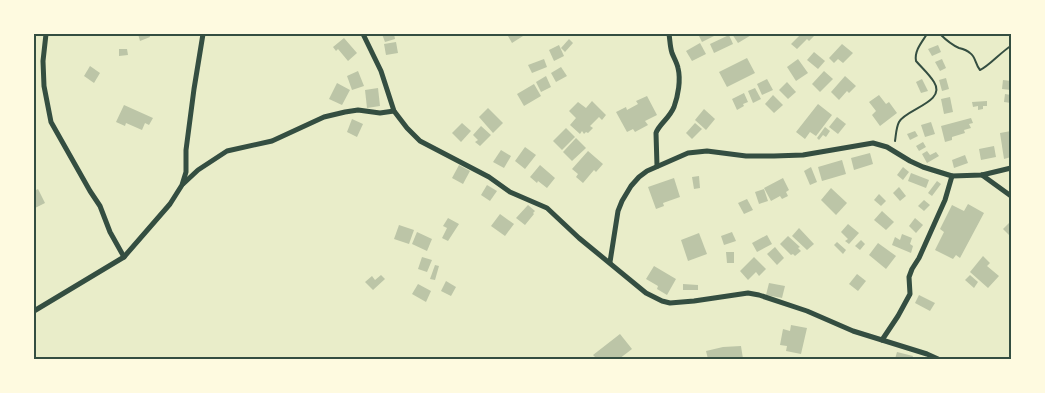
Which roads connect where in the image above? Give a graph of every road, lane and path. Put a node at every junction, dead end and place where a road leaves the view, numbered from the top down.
1 (46, 34) edge
2 (202, 34) edge
3 (364, 34) edge
4 (669, 34) edge
5 (927, 34) edge
6 (940, 34) edge
7 (1011, 46) edge
8 (394, 111) junction
9 (893, 151) junction
10 (657, 166) junction
11 (1011, 168) edge
12 (982, 175) junction
13 (952, 176) junction
14 (182, 185) junction
15 (1011, 196) edge
16 (124, 256) junction
17 (610, 262) junction
18 (34, 310) edge
19 (882, 340) junction
20 (938, 359) edge

1 - 16 street
2 - 14 street
3 - 8 street
4 - 10 street
5 - 9 path
6 - 7 path
8 - 14 street
8 - 17 street
9 - 10 street
9 - 13 street
10 - 17 street
11 - 12 street
12 - 13 street
12 - 15 street
13 - 19 street
14 - 16 street
16 - 18 street
17 - 19 street
19 - 20 street

